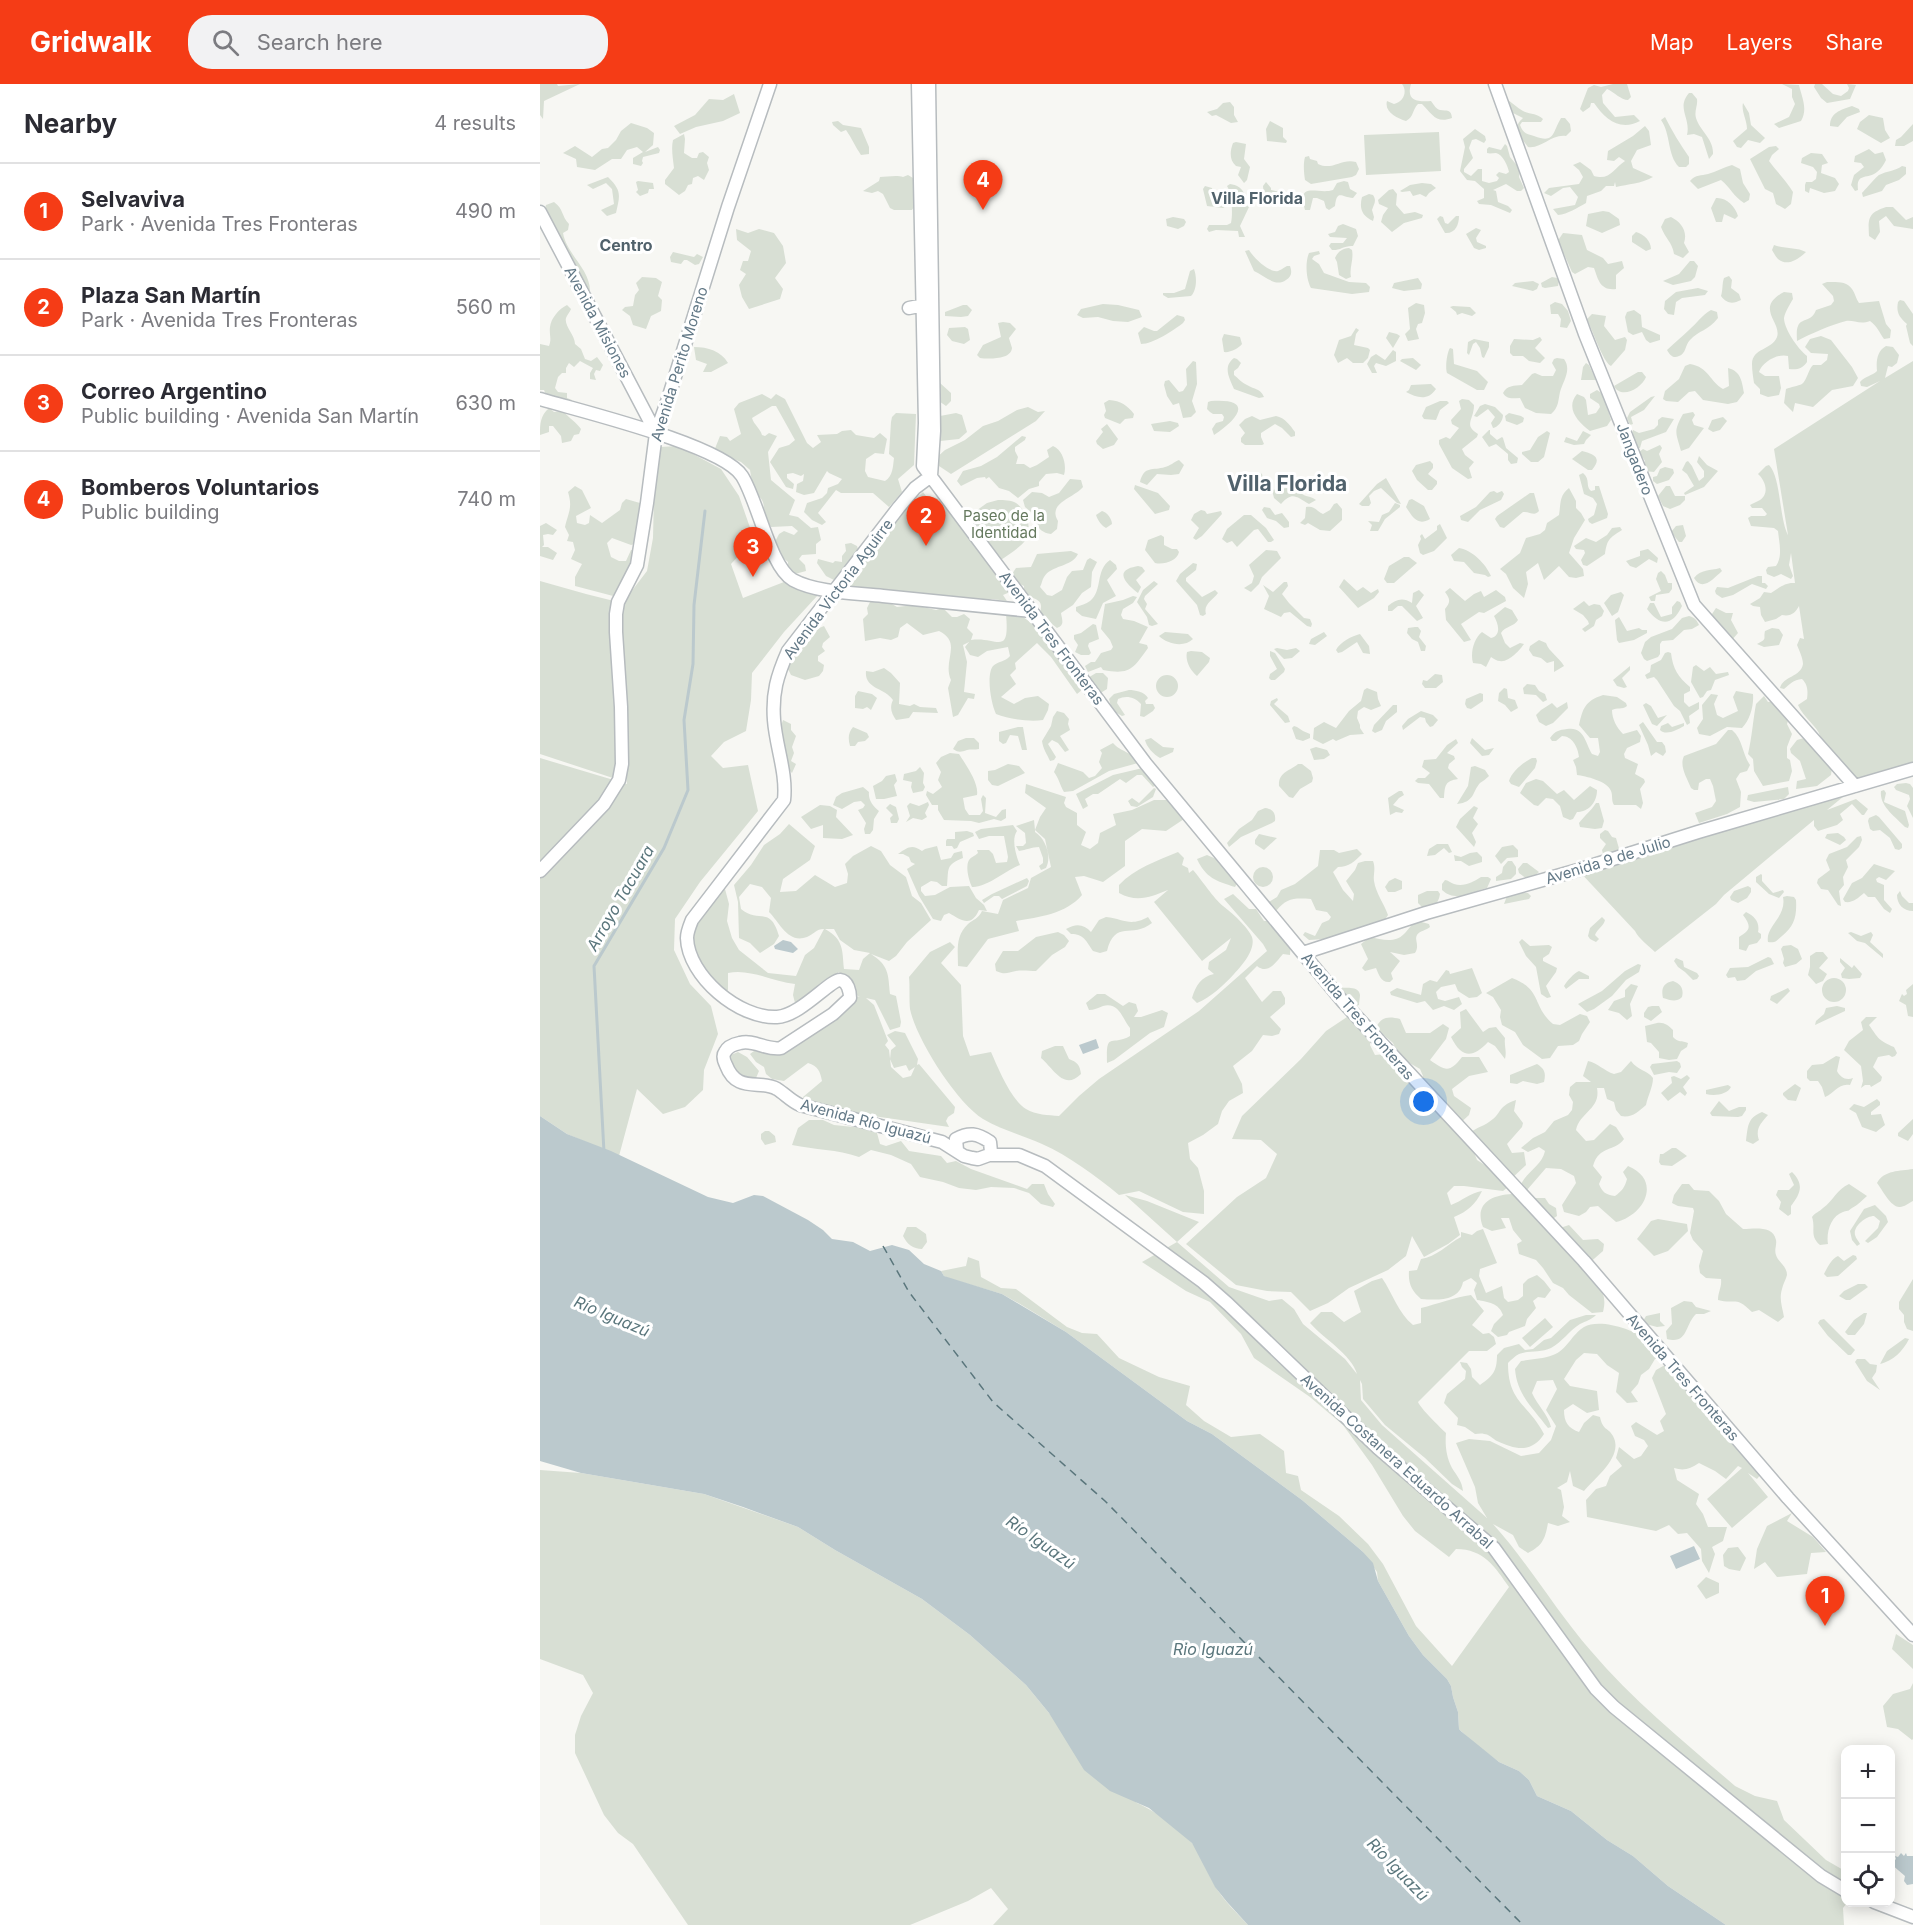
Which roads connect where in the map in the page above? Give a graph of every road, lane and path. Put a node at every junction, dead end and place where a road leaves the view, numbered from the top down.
1 (770, 84) edge
2 (918, 84) edge
3 (929, 84) edge
4 (1495, 84) edge
5 (540, 212) edge
6 (921, 305) junction
7 (540, 399) edge
8 (656, 433) junction
9 (931, 476) junction
10 (836, 591) junction
11 (1032, 611) junction
12 (1913, 770) edge
13 (1855, 786) junction
14 (540, 871) edge
15 (1303, 953) junction
16 (791, 1101) joint
17 (956, 1144) junction
18 (989, 1155) junction
19 (1913, 1635) edge
20 (1841, 1888) edge
21 (1887, 1907) edge
22 (1913, 1917) edge

1 - 8 main road, Avenida Perito Moreno
2 - 6 main road
3 - 6 main road
4 - 13 main road, Jangadero
5 - 8 main road, Avenida Misiones
6 - 9 main road
7 - 8 main road
8 - 10 main road
8 - 14 main road, Avenida Perito Moreno
9 - 10 main road, Avenida Victoria Aguirre
9 - 11 main road, Avenida Tres Fronteras
10 - 11 main road
10 - 16 main road, Avenida Victoria Aguirre
11 - 15 main road, Avenida Tres Fronteras
12 - 13 main road, Avenida 9 de Julio
13 - 15 main road, Avenida 9 de Julio
15 - 19 main road, Avenida Tres Fronteras
16 - 17 main road, Avenida Río Iguazú
17 - 18 main road
17 - 18 main road
18 - 20 main road, Avenida Costanera Eduardo Arrabal
21 - 22 main road

